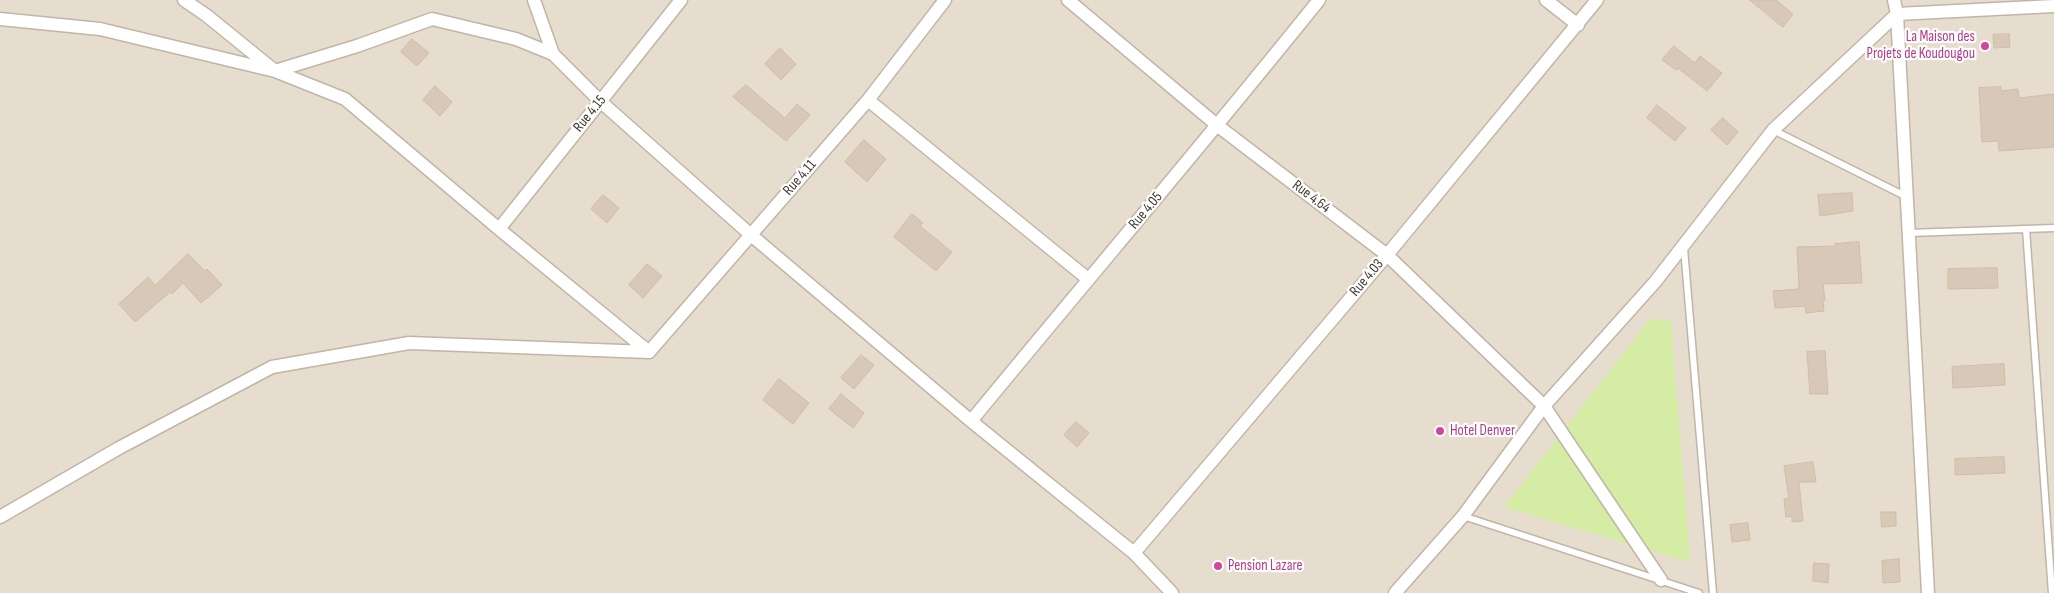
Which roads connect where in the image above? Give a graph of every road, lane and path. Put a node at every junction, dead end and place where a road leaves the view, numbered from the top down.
1 (184, 0) edge
2 (534, 0) edge
3 (681, 0) edge
4 (945, 0) edge
5 (1068, 0) edge
6 (1319, 0) edge
7 (1546, 0) edge
8 (1597, 0) edge
9 (1894, 0) edge
10 (2054, 6) edge
11 (1897, 14) junction
12 (0, 19) edge
13 (1578, 25) junction
14 (553, 54) junction
15 (275, 71) junction
16 (868, 100) junction
17 (600, 101) junction
18 (1218, 126) junction
19 (1773, 130) junction
20 (1907, 197) junction
21 (2054, 228) edge
22 (499, 229) junction
23 (2026, 229) junction
24 (1909, 233) junction
25 (750, 235) junction
26 (1684, 246) junction
27 (1387, 255) junction
28 (1088, 279) junction
29 (649, 352) junction
30 (1544, 406) junction
31 (971, 421) junction
32 (1463, 516) junction
33 (0, 517) edge
34 (1134, 553) junction
35 (1660, 580) junction
36 (1172, 593) edge
37 (1395, 593) edge
38 (1699, 593) edge
39 (1713, 593) edge
40 (1928, 593) edge
41 (2052, 593) edge

1 - 15 street
2 - 14 street
3 - 17 street, Rue 4.15
4 - 16 street, Rue 4.11
5 - 18 street, Rue 4.64
6 - 18 street, Rue 4.05
7 - 13 street
8 - 13 street, Rue 4.03
9 - 11 street
10 - 11 street
11 - 19 street
11 - 20 street
12 - 15 street
13 - 27 street, Rue 4.03
14 - 15 street
14 - 17 street
15 - 22 street
16 - 25 street, Rue 4.11
16 - 28 street
17 - 22 street, Rue 4.15
17 - 25 street
18 - 27 street, Rue 4.64
18 - 28 street, Rue 4.05
19 - 20 lane
19 - 26 street
20 - 24 street
21 - 23 lane
22 - 29 street
23 - 24 lane
23 - 41 lane
24 - 40 street
25 - 29 street, Rue 4.11
25 - 31 street
26 - 30 street
26 - 39 lane
27 - 30 street, Rue 4.64
27 - 34 street, Rue 4.03
28 - 31 street, Rue 4.05
29 - 33 street
30 - 32 street
30 - 35 street, Rue 4.64
31 - 34 street
32 - 35 lane
32 - 37 street
34 - 36 street
35 - 38 lane

